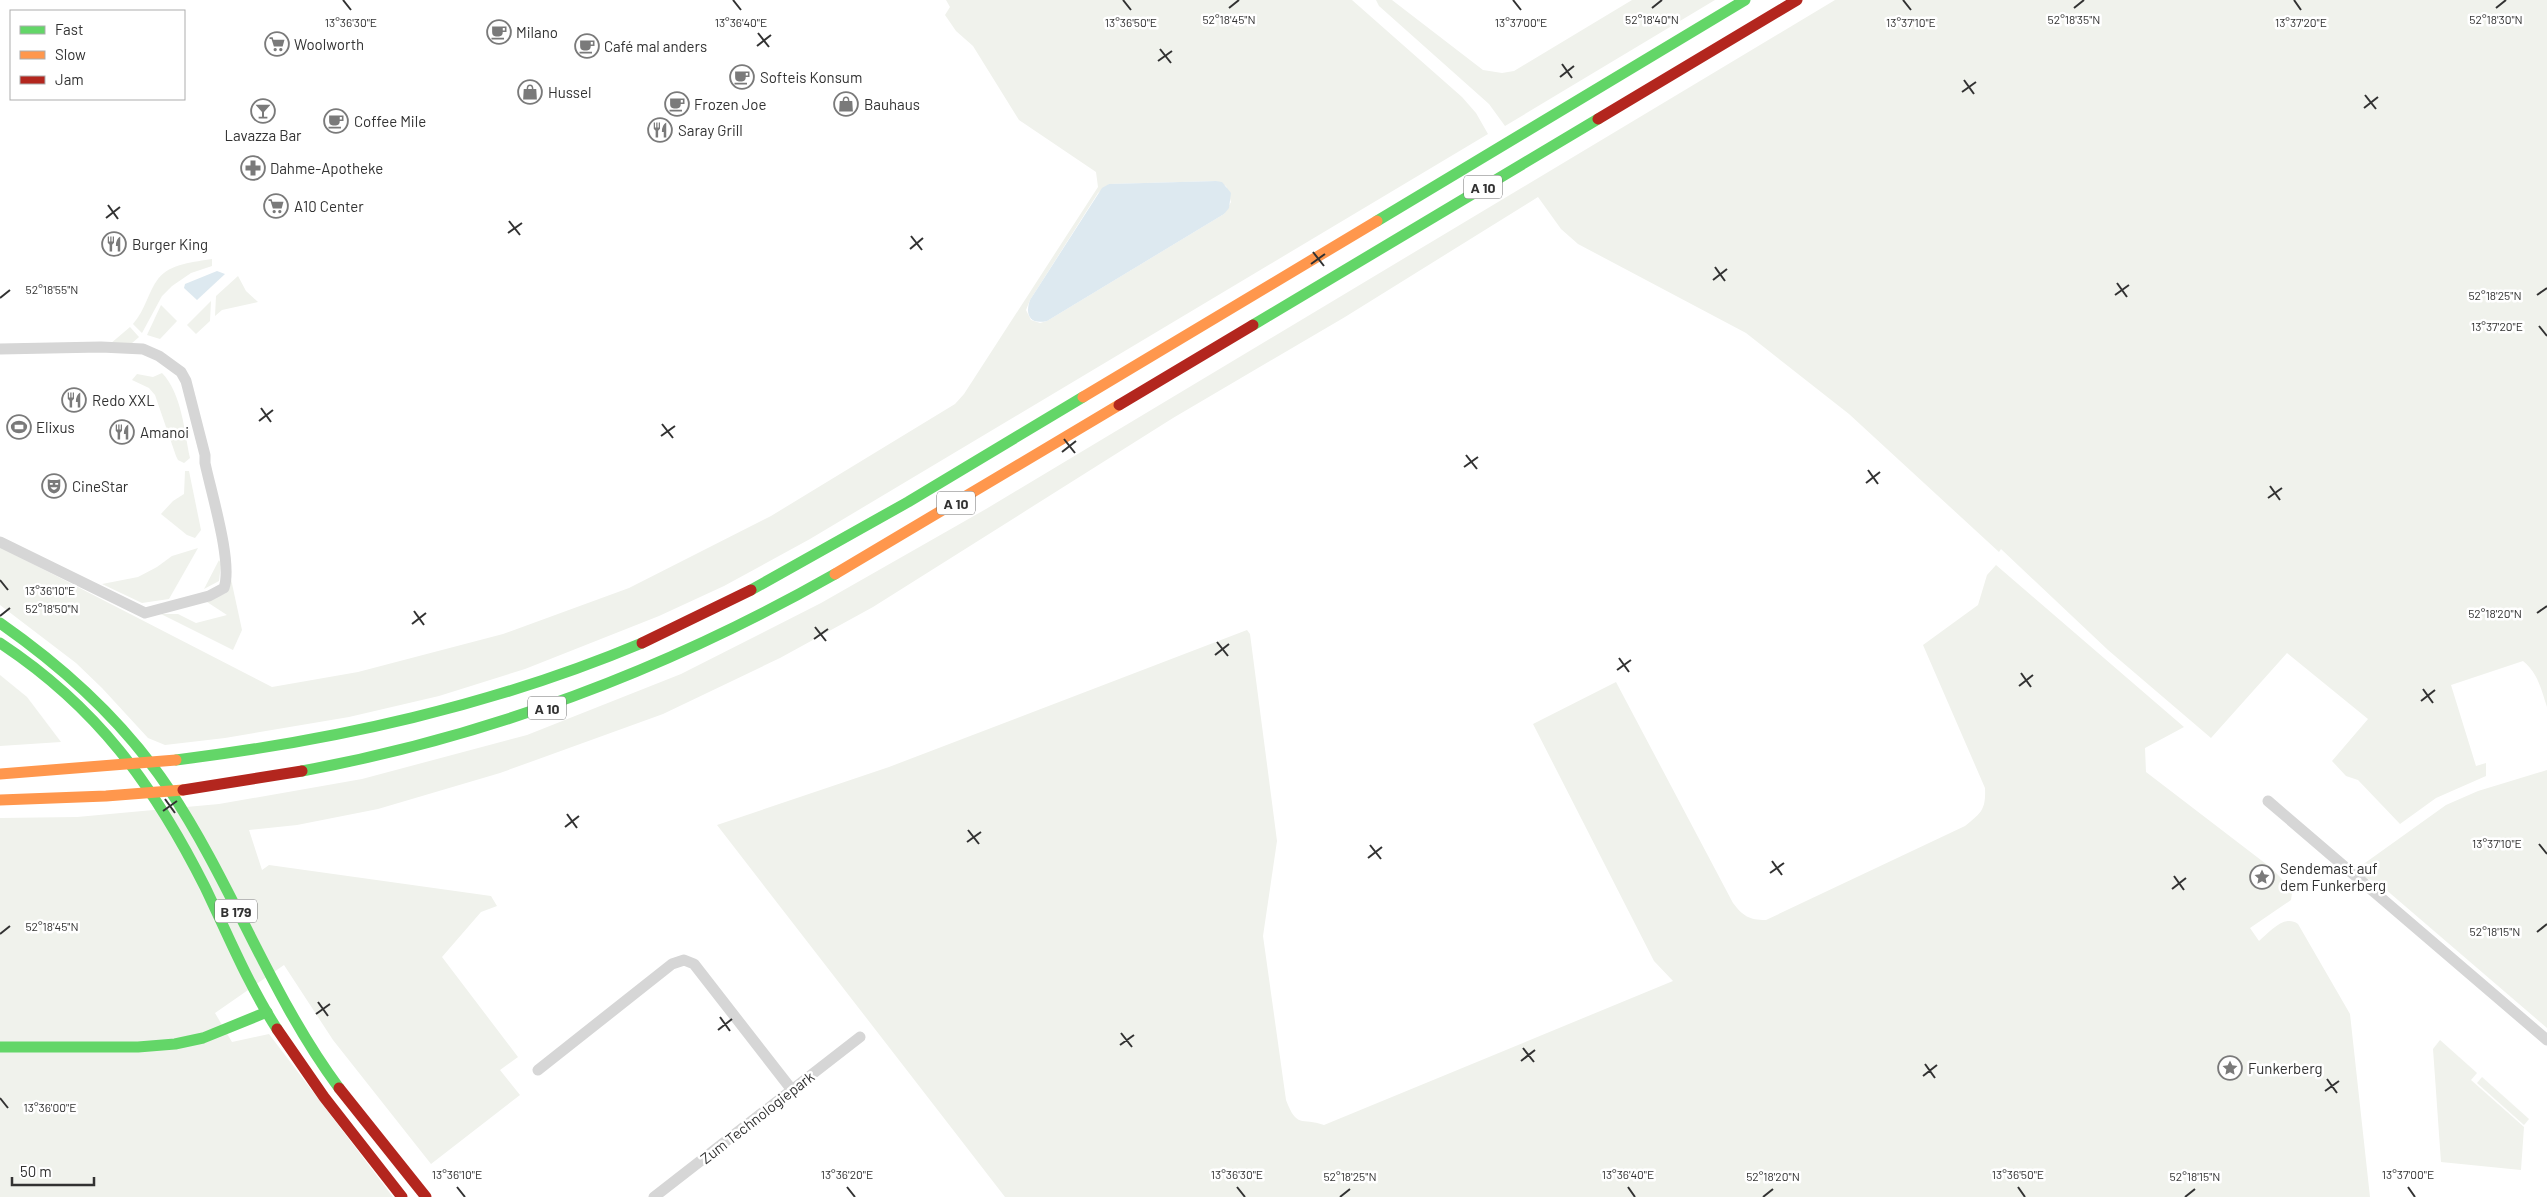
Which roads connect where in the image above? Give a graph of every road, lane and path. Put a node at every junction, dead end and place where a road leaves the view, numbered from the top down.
1 (1745, 0) edge
2 (1797, 0) edge
3 (0, 349) edge
4 (0, 542) edge
5 (0, 623) edge
6 (0, 643) edge
7 (0, 774) edge
8 (0, 800) edge
9 (2268, 801) dead end
10 (284, 1003) junction
11 (267, 1012) junction
12 (860, 1037) dead end
13 (2547, 1040) edge
14 (0, 1047) edge
15 (538, 1070) dead end
16 (792, 1090) junction
17 (402, 1197) edge
18 (426, 1197) edge
19 (654, 1197) edge

1 - 7 main road, A 10
2 - 8 main road, A 10
3 - 4 street
5 - 10 main road, B 179
6 - 11 main road, B 179
9 - 13 street
10 - 11 main road
10 - 18 main road, B 179
11 - 14 main road
11 - 17 main road, B 179
12 - 16 street, Zum Technologiepark
15 - 16 street
16 - 19 street, Zum Technologiepark

